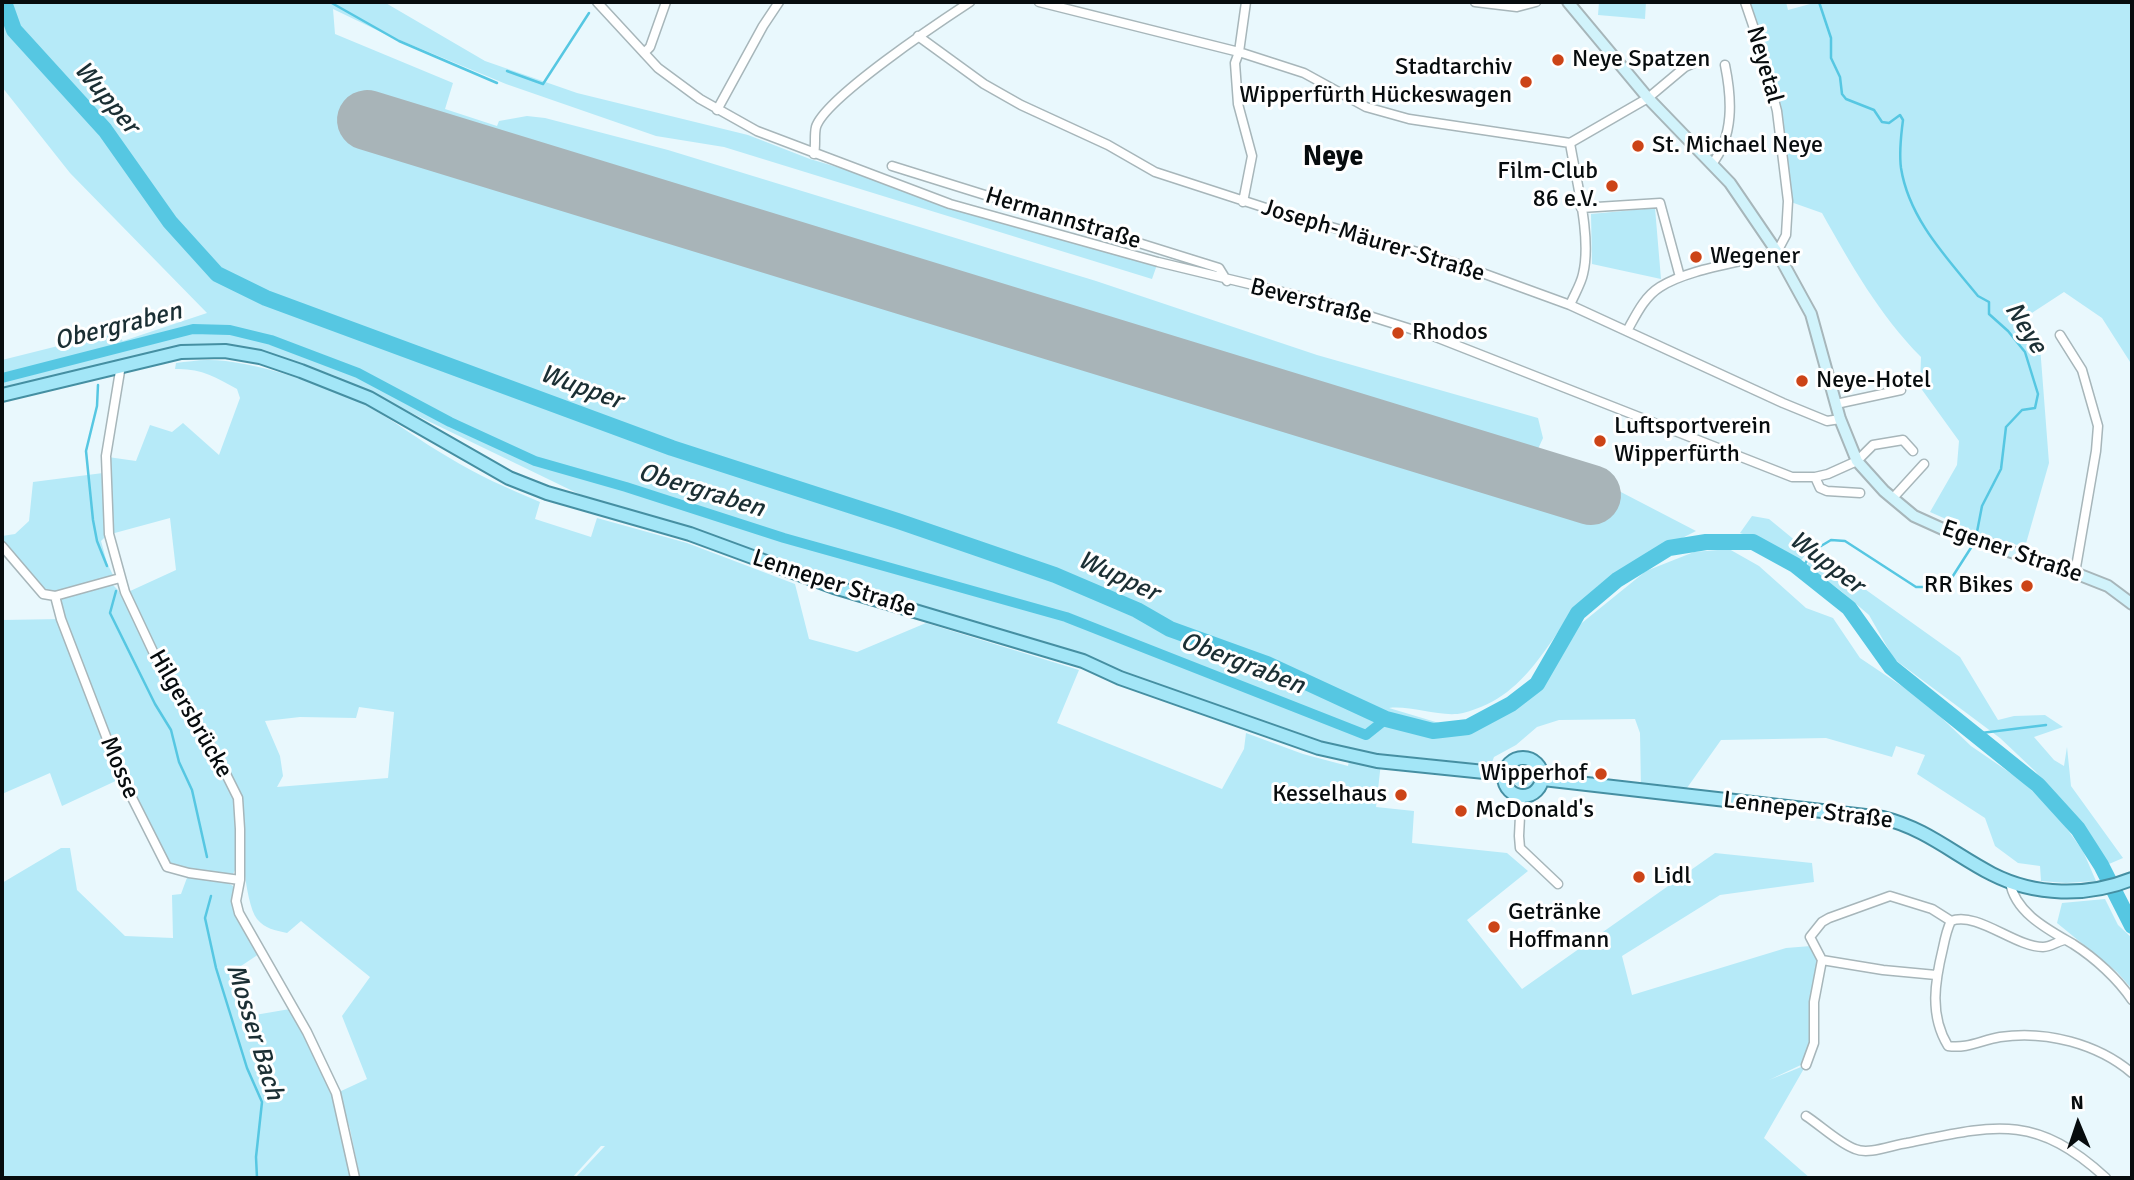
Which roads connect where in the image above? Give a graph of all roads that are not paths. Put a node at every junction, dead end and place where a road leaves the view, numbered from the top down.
1 (597, 2) edge
2 (666, 2) edge
3 (779, 2) edge
4 (970, 2) edge
5 (1039, 2) edge
6 (1246, 2) edge
7 (1475, 2) edge
8 (1536, 2) edge
9 (1568, 2) edge
10 (1745, 2) edge
11 (918, 36) junction
12 (1239, 52) junction
13 (644, 53) junction
14 (1696, 62) dead end
15 (1726, 65) dead end
16 (1648, 98) junction
17 (717, 110) junction
18 (1570, 143) junction
19 (814, 154) junction
20 (1712, 164) junction
21 (892, 166) dead end
22 (1243, 202) junction
23 (1581, 208) junction
24 (1777, 252) junction
25 (1680, 277) junction
26 (1227, 281) junction
27 (1570, 305) junction
28 (1628, 331) junction
29 (2060, 335) dead end
30 (121, 365) junction
31 (1901, 390) dead end
32 (2, 395) edge
33 (1836, 404) junction
34 (1840, 419) junction
35 (1913, 451) dead end
36 (1857, 461) junction
37 (1924, 464) dead end
38 (1815, 477) junction
39 (1860, 493) dead end
40 (1893, 499) junction
41 (2, 546) edge
42 (2075, 573) junction
43 (120, 578) junction
44 (55, 596) junction
45 (2132, 604) edge
46 (1504, 774) junction
47 (1543, 779) junction
48 (1521, 796) junction
49 (2132, 879) edge
50 (240, 880) junction
51 (2010, 882) junction
52 (1558, 884) dead end
53 (1951, 921) junction
54 (2064, 940) junction
55 (1822, 960) junction
56 (1936, 975) junction
57 (2132, 1000) edge
58 (1806, 1065) dead end
59 (2132, 1073) edge
60 (1806, 1116) dead end
61 (355, 1178) edge
62 (2106, 1178) edge

1 - 13 street, Beverstraße
2 - 13 street
3 - 17 street
4 - 11 street
5 - 12 street
6 - 12 street
7 - 8 street
9 - 16 street, Egener Straße
10 - 24 street, Neyetal
11 - 19 street
11 - 22 street, Joseph-Mäurer-Straße
12 - 18 street
12 - 22 street
13 - 17 street, Beverstraße
14 - 16 street
15 - 20 street
16 - 18 street
16 - 20 street, Egener Straße
17 - 19 street, Beverstraße
18 - 23 street
19 - 26 street, Beverstraße
20 - 24 street, Egener Straße
21 - 26 street, Hermannstraße
22 - 27 street, Joseph-Mäurer-Straße
23 - 25 street
23 - 27 street
24 - 25 street
24 - 33 street, Egener Straße
25 - 28 street
26 - 38 street, Beverstraße
27 - 28 street, Joseph-Mäurer-Straße
28 - 34 street, Joseph-Mäurer-Straße
29 - 42 street
30 - 32 main road
30 - 43 street, Hilgersbrücke
30 - 46 main road, Lenneper Straße
31 - 33 street
33 - 34 street, Egener Straße
34 - 36 street, Egener Straße
35 - 36 street, Beverstraße
36 - 38 street, Beverstraße
36 - 40 street, Egener Straße
37 - 40 street
38 - 39 street
40 - 42 street, Egener Straße
41 - 44 street
42 - 45 street, Egener Straße
43 - 44 street
43 - 50 street, Hilgersbrücke
44 - 50 street, Mosse
46 - 47 main road
46 - 48 main road
47 - 48 main road
47 - 51 main road, Lenneper Straße
48 - 52 street
49 - 51 main road, Lenneper Straße
50 - 61 street
51 - 54 street
53 - 54 street
53 - 55 street
53 - 56 street
54 - 57 street
55 - 56 street
55 - 58 street
56 - 59 street
60 - 62 street

